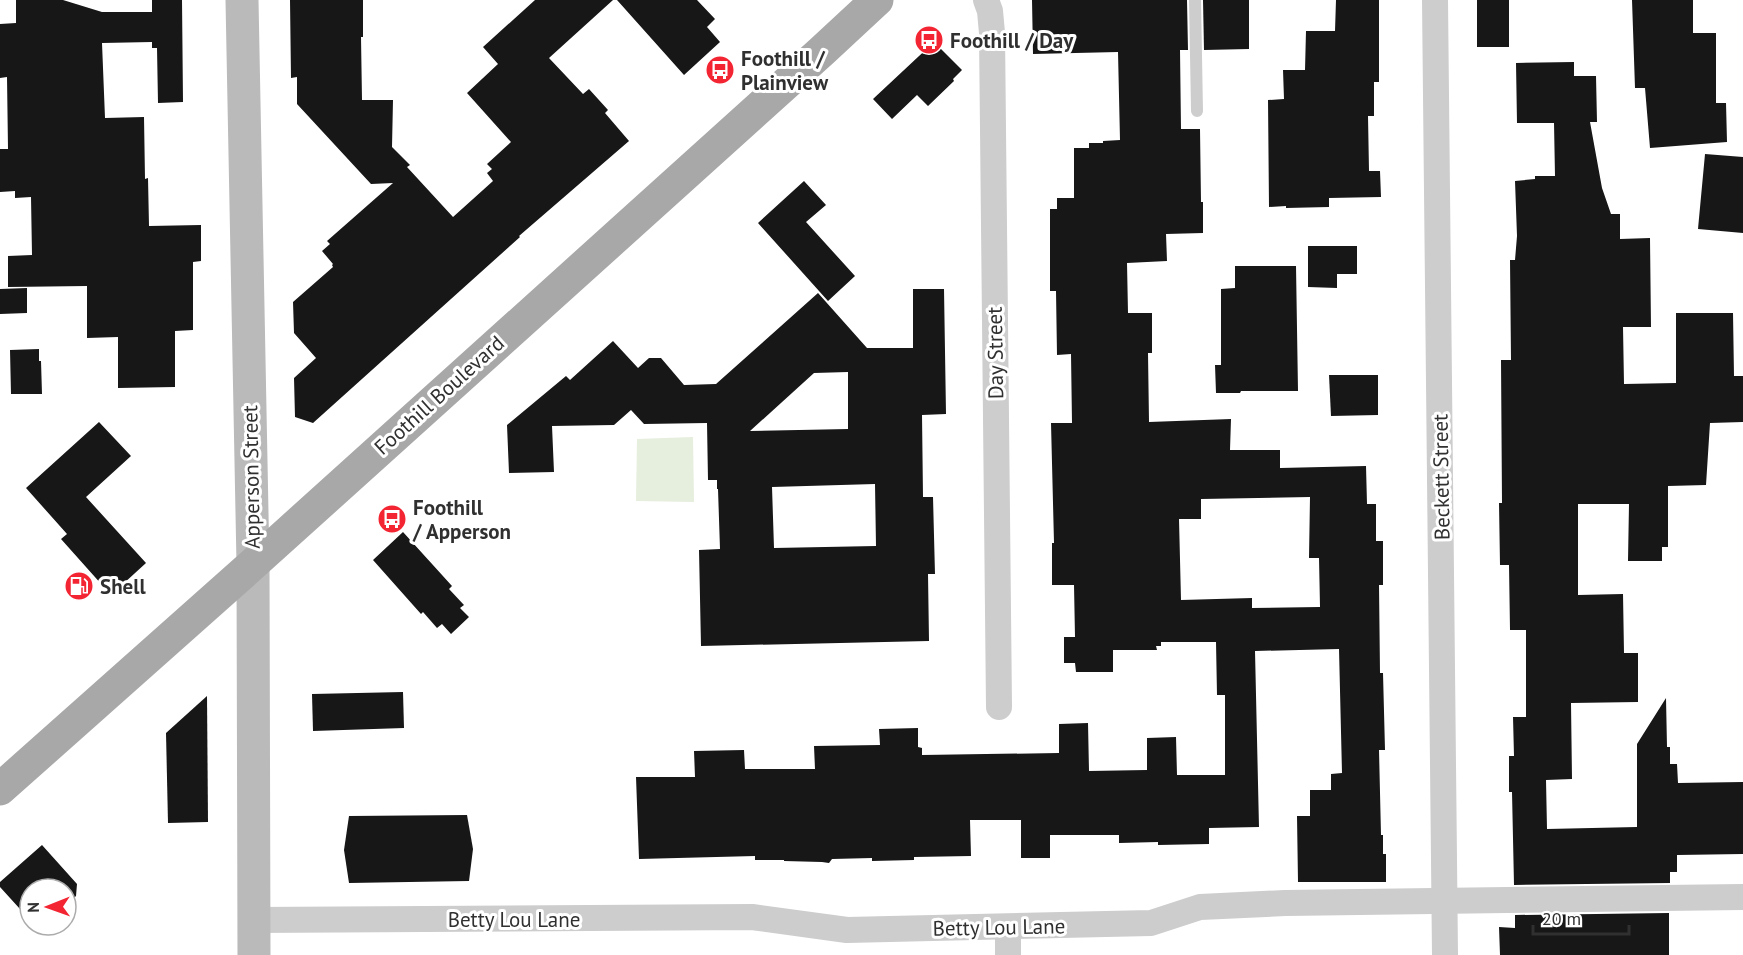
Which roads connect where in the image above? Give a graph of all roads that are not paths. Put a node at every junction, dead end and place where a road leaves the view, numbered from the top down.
1 (242, 0) edge
2 (877, 0) edge
3 (986, 0) edge
4 (1195, 0) edge
5 (1436, 0) edge
6 (1197, 111) dead end
7 (253, 564) junction
8 (999, 707) dead end
9 (0, 789) edge
10 (1743, 897) edge
11 (1445, 902) junction
12 (254, 920) junction
13 (1008, 927) junction
14 (254, 955) edge
15 (1008, 955) edge
16 (1445, 955) edge

1 - 7 main road, Apperson Street
2 - 7 main road, Foothill Boulevard
3 - 8 street, Day Street
4 - 6 lane
5 - 11 street, Beckett Street
7 - 9 main road, Foothill Boulevard
7 - 12 main road, Apperson Street
10 - 11 street, Betty Lou Lane
11 - 13 street, Betty Lou Lane
11 - 16 street, Beckett Street
12 - 13 street, Betty Lou Lane
12 - 14 main road, Apperson Street
13 - 15 street

